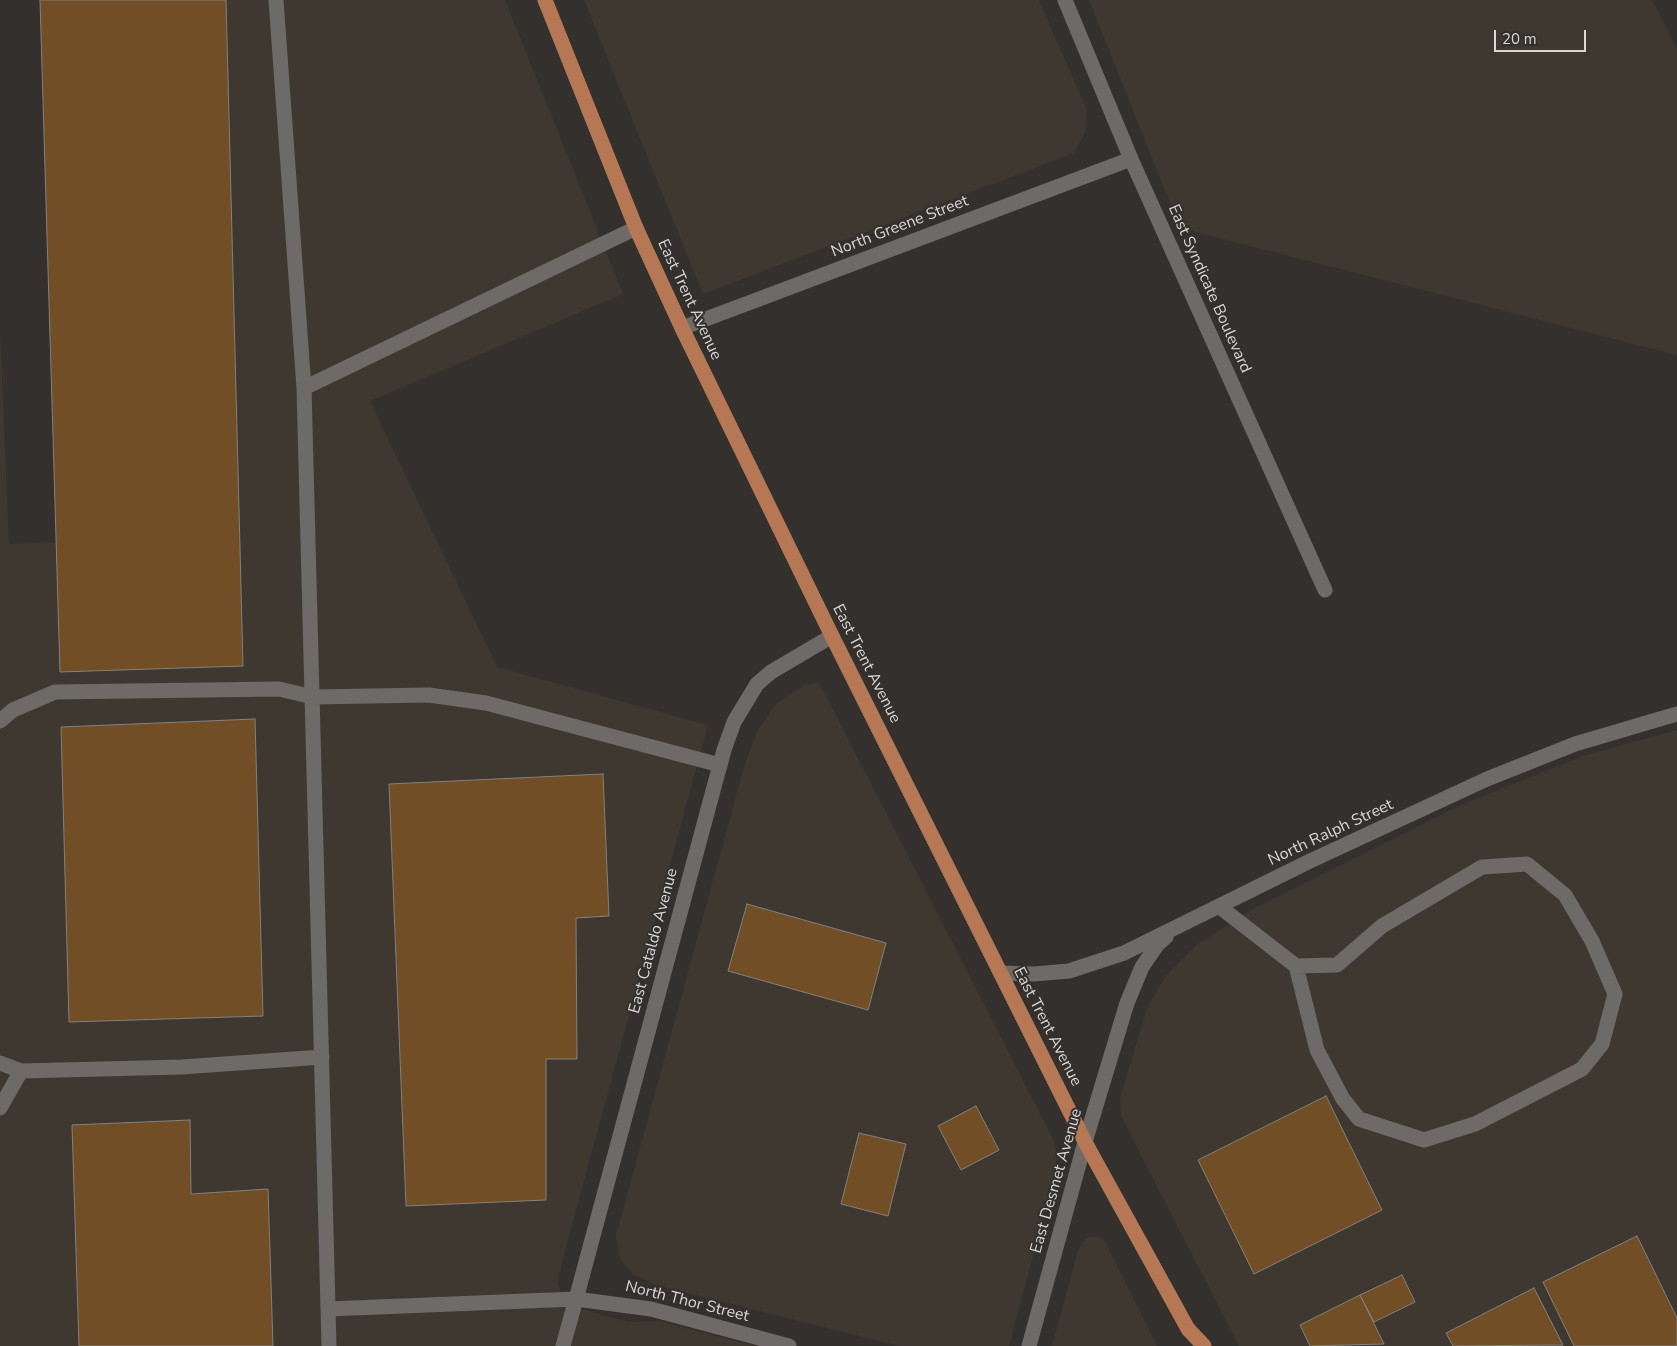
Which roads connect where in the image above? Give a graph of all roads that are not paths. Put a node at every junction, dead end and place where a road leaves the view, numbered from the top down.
1 (276, 0) edge
2 (545, 0) edge
3 (1065, 0) edge
4 (1131, 159) junction
5 (636, 228) junction
6 (682, 328) junction
7 (304, 388) junction
8 (1325, 590) dead end
9 (832, 636) junction
10 (313, 697) junction
11 (1677, 714) edge
12 (0, 721) edge
13 (720, 765) junction
14 (1220, 906) junction
15 (1182, 926) junction
16 (1296, 966) junction
17 (1001, 973) junction
18 (322, 1057) junction
19 (0, 1063) edge
20 (21, 1071) junction
21 (0, 1108) edge
22 (1085, 1142) junction
23 (576, 1299) junction
24 (328, 1309) junction
25 (1188, 1329) junction
26 (329, 1346) edge
27 (563, 1346) edge
28 (789, 1346) edge
29 (1029, 1346) edge
30 (1191, 1346) edge
31 (1204, 1346) edge

1 - 7 street
2 - 5 main road, East Trent Avenue
3 - 4 street, East Syndicate Boulevard
4 - 6 street, North Greene Street
4 - 8 street, East Syndicate Boulevard
5 - 6 main road, East Trent Avenue
5 - 7 street
6 - 9 main road, East Trent Avenue
7 - 10 street
9 - 13 street, East Cataldo Avenue
9 - 17 main road, East Trent Avenue
10 - 12 street
10 - 13 street
10 - 18 street
11 - 14 street, North Ralph Street
13 - 23 street, East Cataldo Avenue
14 - 15 street, North Ralph Street
14 - 16 street
15 - 17 street, North Ralph Street
15 - 22 street, East Desmet Avenue
16 - 16 street
17 - 22 main road, East Trent Avenue
18 - 20 street
18 - 24 street
19 - 20 street
20 - 21 street
22 - 25 main road, East Trent Avenue
22 - 29 street, East Desmet Avenue
23 - 24 street, North Thor Street
23 - 27 street, East Cataldo Avenue
23 - 28 street, North Thor Street
24 - 26 street
25 - 30 main road, East Trent Avenue
25 - 31 main road, East Trent Avenue

